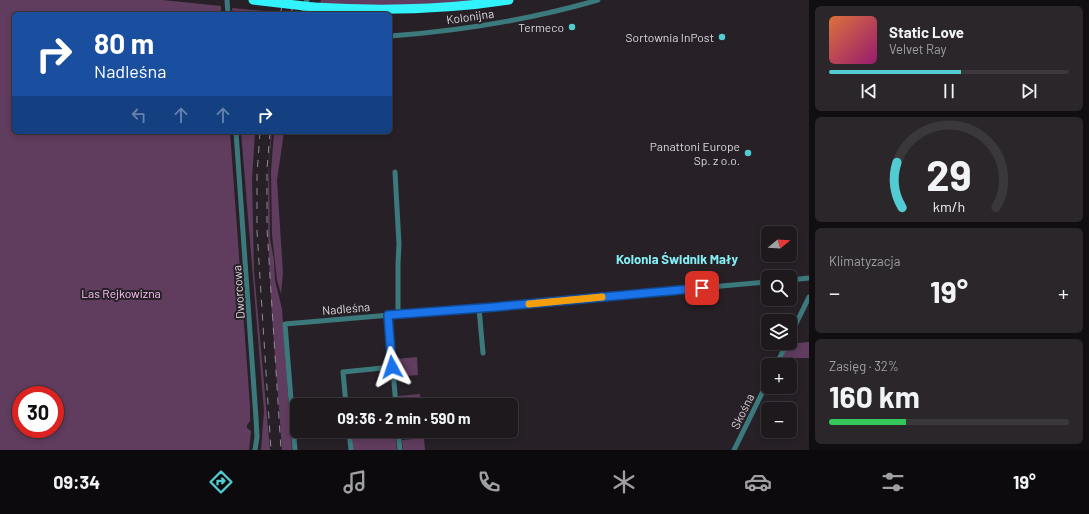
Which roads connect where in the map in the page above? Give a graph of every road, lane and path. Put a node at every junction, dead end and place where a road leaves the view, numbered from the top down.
1 (227, 0) edge
2 (253, 0) edge
3 (509, 0) edge
4 (598, 0) edge
5 (310, 3) edge
6 (228, 12) edge
7 (304, 12) edge
8 (392, 36) edge
9 (236, 134) edge
10 (395, 172) dead end
11 (809, 278) edge
12 (797, 279) edge
13 (761, 283) edge
14 (809, 297) edge
15 (479, 308) junction
16 (398, 314) junction
17 (388, 315) junction
18 (797, 322) edge
19 (483, 353) dead end
20 (392, 367) junction
21 (762, 394) edge
22 (345, 398) edge
23 (395, 398) edge
24 (350, 438) edge
25 (399, 438) edge
26 (255, 450) edge
27 (295, 450) edge
28 (351, 450) edge
29 (400, 450) edge
30 (734, 450) edge

1 - 6 street
2 - 5 highway, bridge
3 - 5 highway
4 - 8 street, Kolonijna
5 - 7 street
9 - 26 street, Dworcowa
10 - 16 street
11 - 12 street
13 - 15 street, Nadleśna
14 - 18 street
15 - 16 street, Nadleśna
15 - 19 street
16 - 17 street, Nadleśna
17 - 20 street
17 - 27 street, Nadleśna
20 - 22 street
20 - 23 street
21 - 30 street, Skośna
24 - 28 street
25 - 29 street

